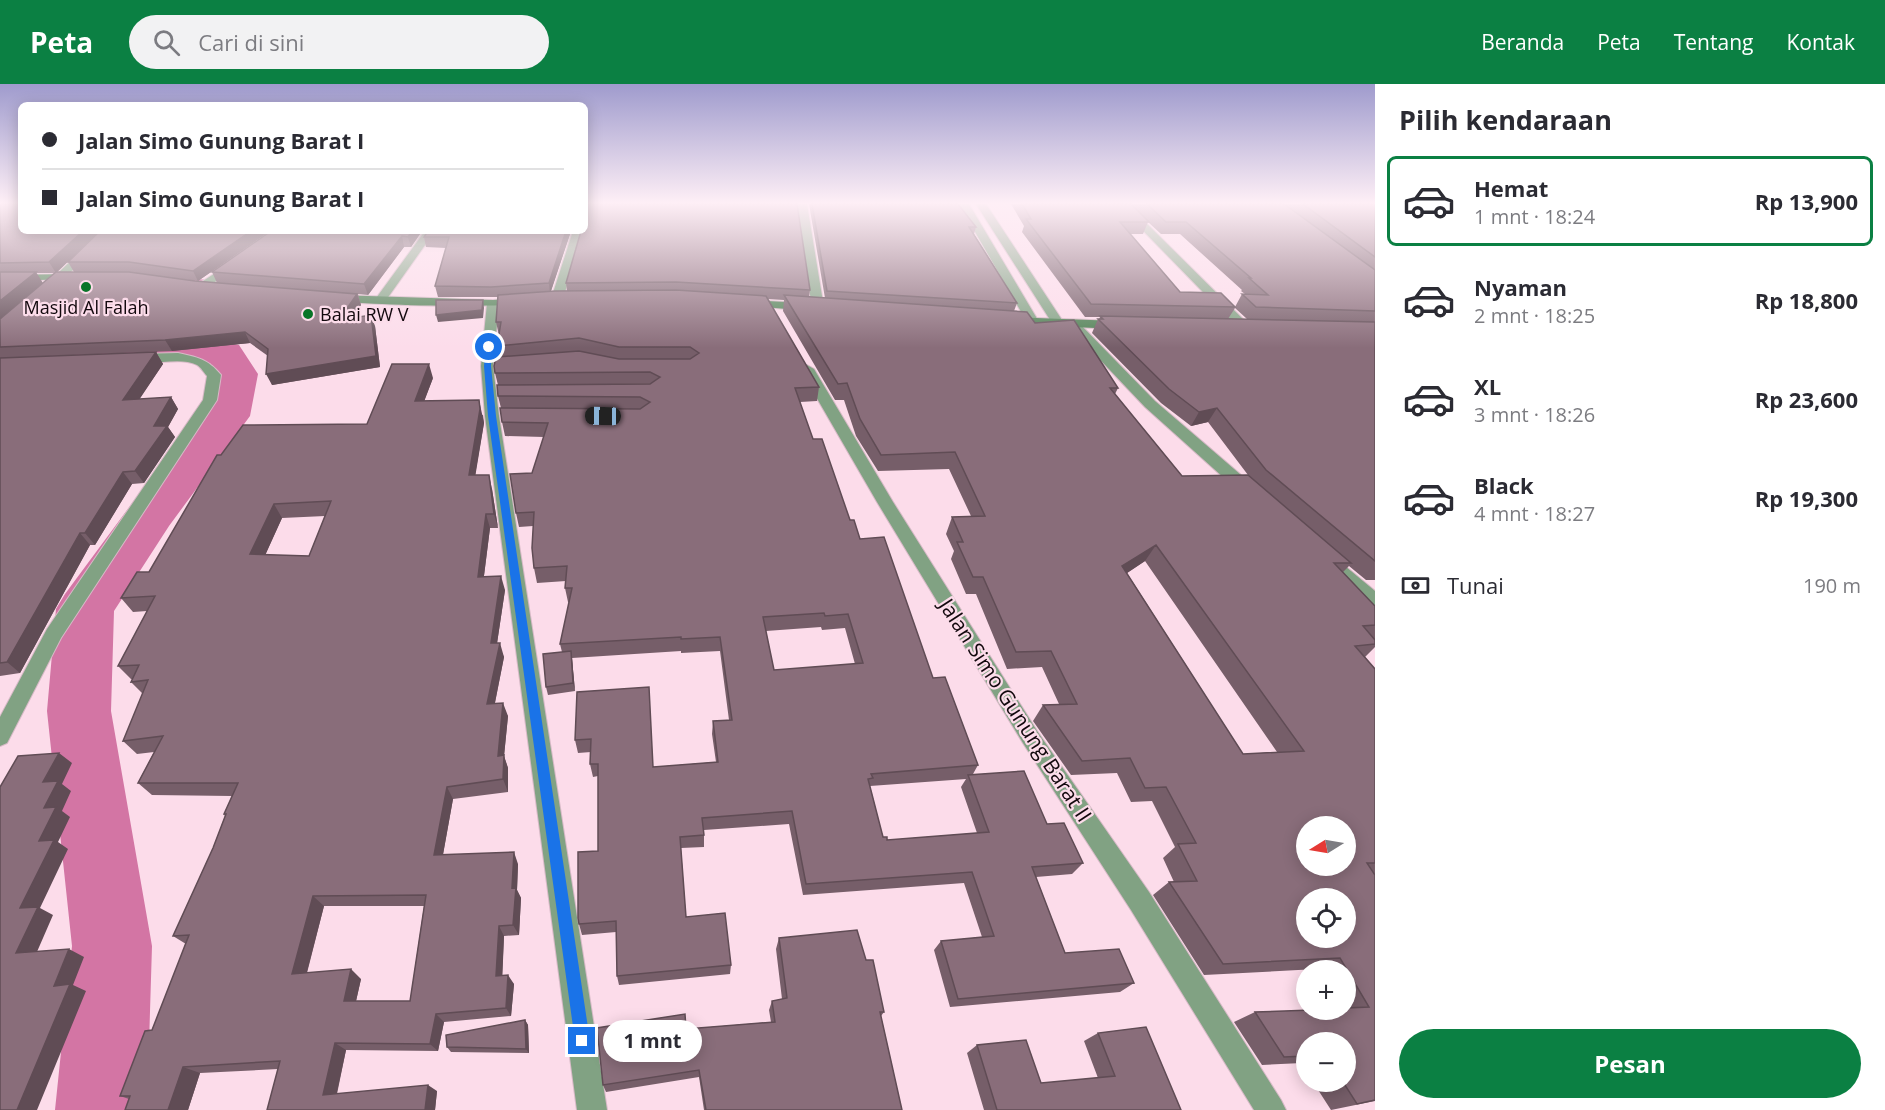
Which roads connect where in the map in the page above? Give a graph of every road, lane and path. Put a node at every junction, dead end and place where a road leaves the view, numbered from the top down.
1 (87, 252) edge
2 (415, 252) edge
3 (570, 252) edge
4 (812, 252) edge
5 (992, 252) edge
6 (1012, 252) edge
7 (1172, 252) edge
8 (246, 256) edge
9 (62, 275) junction
10 (0, 278) edge
11 (82, 278) edge
12 (202, 284) joint
13 (223, 288) edge
14 (40, 294) edge
15 (322, 297) edge
16 (551, 299) joint
17 (380, 301) junction
18 (735, 302) edge
19 (493, 303) junction
20 (770, 304) junction
21 (824, 308) joint
22 (997, 320) edge
23 (1033, 322) junction
24 (780, 323) edge
25 (1058, 323) junction
26 (1073, 324) junction
27 (1130, 325) edge
28 (1221, 327) edge
29 (1250, 327) joint
30 (797, 351) edge
31 (122, 359) edge
32 (1258, 499) edge
33 (1321, 554) edge
34 (1375, 601) edge
35 (0, 737) edge
36 (592, 1110) edge
37 (1271, 1110) edge

1 - 9 street
2 - 17 street
3 - 16 street
4 - 21 street
5 - 23 street
6 - 25 street
7 - 29 street
8 - 12 street
9 - 10 main road
9 - 11 main road
9 - 14 street
12 - 13 main road
15 - 17 main road
16 - 19 main road
17 - 19 main road
18 - 20 main road
19 - 36 street
20 - 21 main road
20 - 24 street
22 - 23 main road
23 - 25 main road
25 - 26 main road
26 - 27 main road
26 - 32 street
28 - 29 main road
30 - 37 street, Jalan Simo Gunung Barat II
31 - 35 street
33 - 34 street

